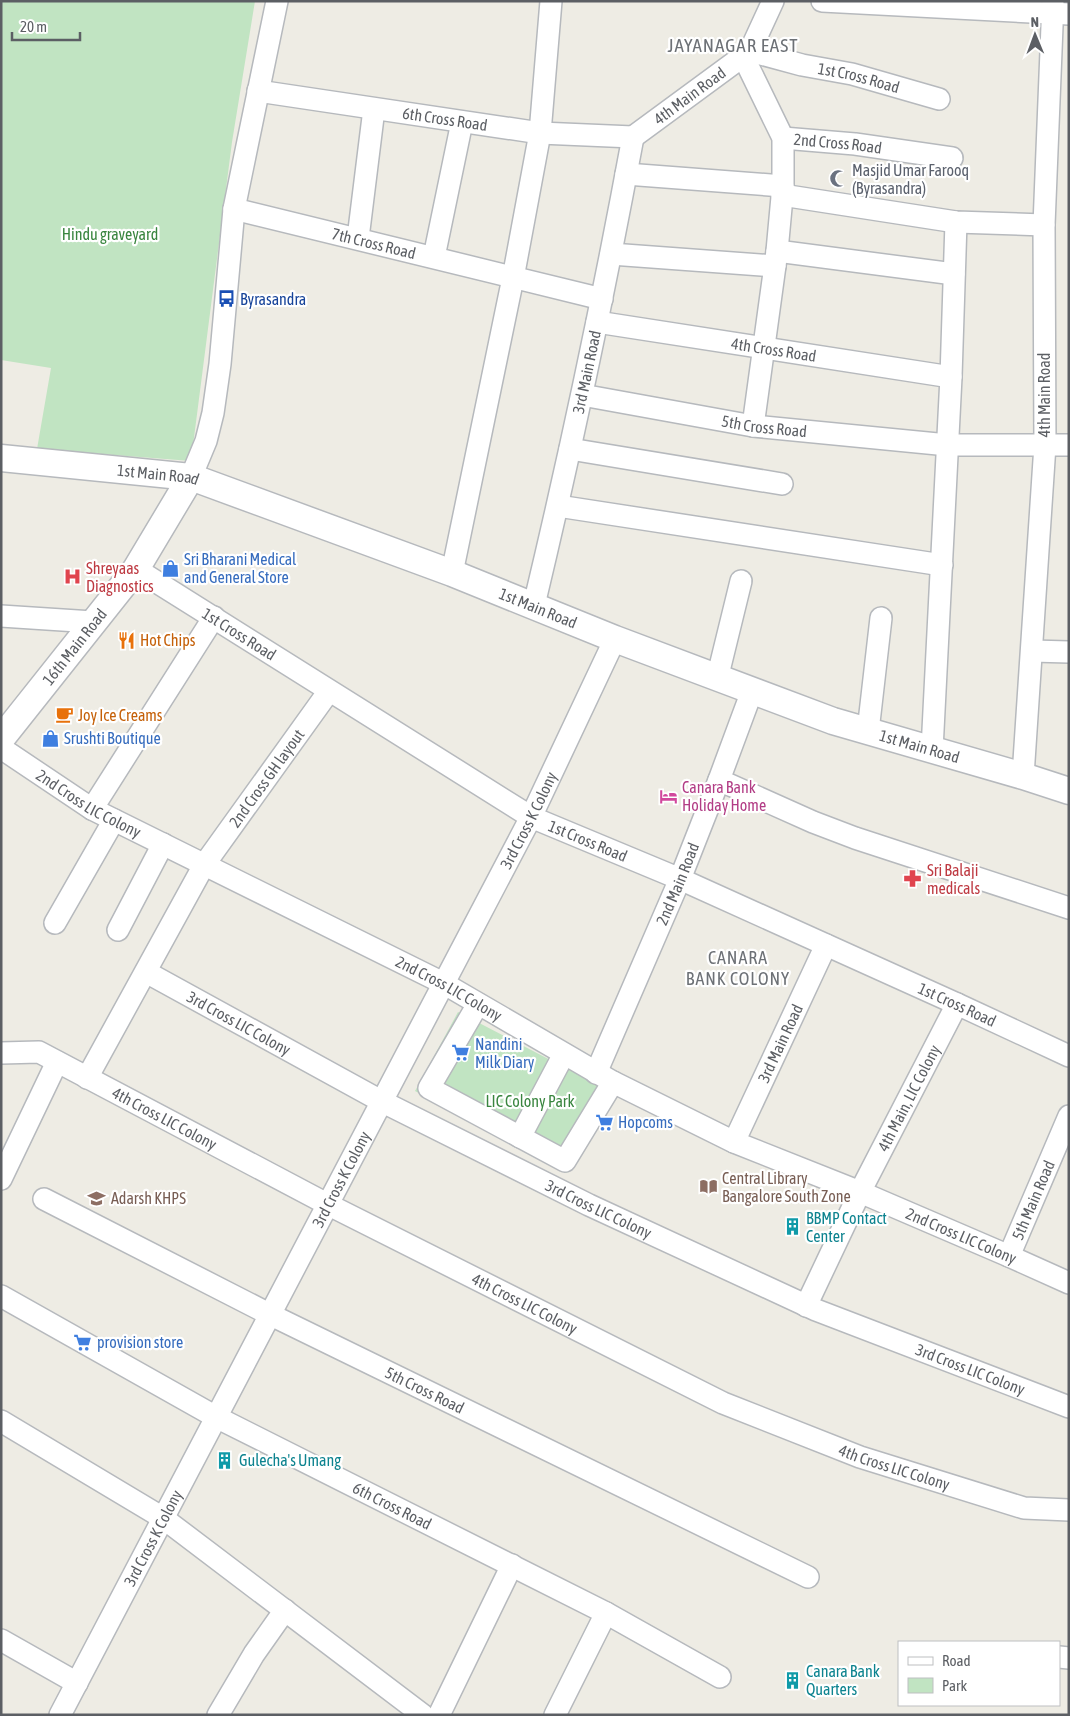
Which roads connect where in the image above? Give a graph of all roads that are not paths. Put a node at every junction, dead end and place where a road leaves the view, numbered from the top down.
1 (278, 1) edge
2 (551, 1) edge
3 (773, 1) edge
4 (822, 1) edge
5 (1058, 10) edge
6 (746, 53) junction
7 (258, 91) junction
8 (938, 99) dead end
9 (374, 109) junction
10 (462, 122) junction
11 (540, 133) junction
12 (632, 137) junction
13 (783, 138) junction
14 (952, 158) dead end
15 (626, 174) junction
16 (783, 191) junction
17 (234, 209) junction
18 (956, 222) junction
19 (1044, 225) junction
20 (358, 238) junction
21 (611, 254) junction
22 (434, 257) junction
23 (776, 258) junction
24 (954, 274) junction
25 (513, 278) junction
26 (602, 298) junction
27 (596, 322) junction
28 (764, 348) junction
29 (951, 377) junction
30 (582, 395) junction
31 (753, 426) junction
32 (948, 444) junction
33 (1045, 445) junction
34 (1069, 446) edge
35 (570, 449) junction
36 (1, 458) edge
37 (191, 477) junction
38 (782, 484) dead end
39 (558, 506) junction
40 (942, 565) junction
41 (136, 568) junction
42 (452, 573) junction
43 (741, 581) dead end
44 (534, 605) junction
45 (1, 616) edge
46 (214, 617) junction
47 (881, 618) dead end
48 (93, 622) junction
49 (614, 639) junction
50 (1032, 652) junction
51 (1069, 652) edge
52 (718, 679) junction
53 (328, 691) junction
54 (752, 691) junction
55 (868, 731) junction
56 (1, 739) edge
57 (1, 748) edge
58 (932, 750) junction
59 (1023, 776) junction
60 (719, 780) junction
61 (1069, 791) edge
62 (92, 809) junction
63 (531, 817) junction
64 (114, 820) junction
65 (163, 844) junction
66 (204, 865) junction
67 (680, 879) junction
68 (1069, 908) edge
69 (55, 923) dead end
70 (118, 930) dead end
71 (826, 944) junction
72 (146, 972) junction
73 (443, 983) junction
74 (478, 1004) junction
75 (957, 1004) junction
76 (1, 1053) edge
77 (564, 1054) junction
78 (1069, 1056) edge
79 (57, 1062) junction
80 (605, 1077) junction
81 (87, 1078) junction
82 (381, 1101) junction
83 (1069, 1116) edge
84 (500, 1126) junction
85 (520, 1137) junction
86 (734, 1142) junction
87 (485, 1153) junction
88 (1, 1179) edge
89 (860, 1192) junction
90 (44, 1199) dead end
91 (327, 1204) junction
92 (1009, 1256) junction
93 (1069, 1283) edge
94 (1, 1296) edge
95 (806, 1306) junction
96 (269, 1314) junction
97 (1069, 1407) edge
98 (216, 1416) junction
99 (1, 1421) edge
100 (1069, 1510) edge
101 (163, 1518) junction
102 (512, 1565) junction
103 (808, 1576) dead end
104 (285, 1610) junction
105 (606, 1612) junction
106 (1, 1640) edge
107 (720, 1677) dead end
108 (76, 1683) junction
109 (60, 1715) edge
110 (218, 1715) edge
111 (423, 1715) edge
112 (439, 1715) edge
113 (555, 1715) edge

1 - 7 street
2 - 11 street
3 - 6 street, 4th Main Road
4 - 5 street
5 - 19 street, 4th Main Road
6 - 8 street, 1st Cross Road
6 - 12 street, 4th Main Road
6 - 13 street
7 - 9 street, 6th Cross Road
7 - 17 street
9 - 10 street, 6th Cross Road
9 - 20 street
10 - 11 street, 6th Cross Road
10 - 22 street
11 - 12 street, 6th Cross Road
11 - 25 street
12 - 15 street, 3rd Main Road
13 - 14 street, 2nd Cross Road
13 - 16 street
15 - 16 street
15 - 21 street, 3rd Main Road
16 - 18 street
16 - 23 street
17 - 20 street, 7th Cross Road
17 - 37 street
18 - 19 street
18 - 24 street
19 - 33 street, 4th Main Road
20 - 22 street, 7th Cross Road
21 - 23 street
21 - 26 street, 3rd Main Road
22 - 25 street, 7th Cross Road
23 - 24 street
23 - 28 street
24 - 29 street
25 - 26 street, 7th Cross Road
25 - 42 street
26 - 27 street, 3rd Main Road
27 - 28 street, 4th Cross Road
27 - 30 street, 3rd Main Road
28 - 29 street, 4th Cross Road
28 - 31 street
29 - 32 street
30 - 31 street, 5th Cross Road
30 - 35 street, 3rd Main Road
31 - 32 street, 5th Cross Road
32 - 33 street, 5th Cross Road
32 - 40 street
33 - 34 street, 5th Cross Road
33 - 50 street, 4th Main Road
35 - 38 street
35 - 39 street, 3rd Main Road
36 - 37 street, 1st Main Road
37 - 41 street, 16th Main Road
37 - 42 street, 1st Main Road
39 - 40 street
39 - 44 street, 3rd Main Road
40 - 58 street
41 - 46 street, 1st Cross Road
41 - 48 street, 16th Main Road
42 - 44 street, 1st Main Road
43 - 52 street
44 - 49 street, 1st Main Road
45 - 48 street
46 - 53 street, 1st Cross Road
46 - 62 street
47 - 55 street
48 - 56 street, 16th Main Road
49 - 52 street, 1st Main Road
49 - 63 street, 3rd Cross K Colony
50 - 51 street
50 - 59 street, 4th Main Road
52 - 54 street, 1st Main Road
53 - 63 street, 1st Cross Road
53 - 66 street, 2nd Cross GH layout
54 - 55 street, 1st Main Road
54 - 60 street, 2nd Main Road
55 - 58 street, 1st Main Road
57 - 62 street, 2nd Cross LIC Colony
58 - 59 street, 1st Main Road
59 - 61 street, 1st Main Road
60 - 67 street, 2nd Main Road
60 - 68 street
62 - 64 street, 2nd Cross LIC Colony
63 - 67 street, 1st Cross Road
63 - 73 street, 3rd Cross K Colony
64 - 65 street, 2nd Cross LIC Colony
64 - 69 street
65 - 66 street, 2nd Cross LIC Colony
65 - 70 street
66 - 72 street, 2nd Cross GH layout
66 - 73 street, 2nd Cross LIC Colony
67 - 71 street, 1st Cross Road
67 - 80 street, 2nd Main Road
71 - 75 street, 1st Cross Road
71 - 86 street, 3rd Main Road
72 - 81 street, 2nd Cross GH layout
72 - 82 street, 3rd Cross LIC Colony
73 - 74 street, 2nd Cross LIC Colony
73 - 82 street, 3rd Cross K Colony
74 - 77 street, 2nd Cross LIC Colony
74 - 84 street
75 - 78 street, 1st Cross Road
75 - 89 street, 4th Main, LIC Colony
76 - 79 street, 4th Cross LIC Colony
77 - 80 street, 2nd Cross LIC Colony
77 - 85 street
79 - 81 street, 4th Cross LIC Colony
79 - 88 street
80 - 85 street, 2nd Main Road
80 - 86 street, 2nd Cross LIC Colony
81 - 91 street, 4th Cross LIC Colony
82 - 87 street, 3rd Cross LIC Colony
82 - 91 street, 3rd Cross K Colony
83 - 92 street, 5th Main Road
84 - 85 street
84 - 87 street
86 - 89 street, 2nd Cross LIC Colony
87 - 95 street, 3rd Cross LIC Colony
89 - 92 street, 2nd Cross LIC Colony
89 - 95 street, 4th Main, LIC Colony
90 - 96 street, 5th Cross Road
91 - 96 street, 3rd Cross K Colony
91 - 100 street, 4th Cross LIC Colony
92 - 93 street, 2nd Cross LIC Colony
94 - 98 street, 6th Cross Road
95 - 97 street, 3rd Cross LIC Colony
96 - 98 street, 3rd Cross K Colony
96 - 103 street, 5th Cross Road
98 - 101 street, 3rd Cross K Colony
98 - 102 street, 6th Cross Road
99 - 101 street
101 - 104 street
101 - 108 street, 3rd Cross K Colony
102 - 105 street, 6th Cross Road
102 - 112 street
104 - 110 street
104 - 111 street
105 - 107 street, 6th Cross Road
105 - 113 street
106 - 108 street
108 - 109 street, 3rd Cross K Colony

